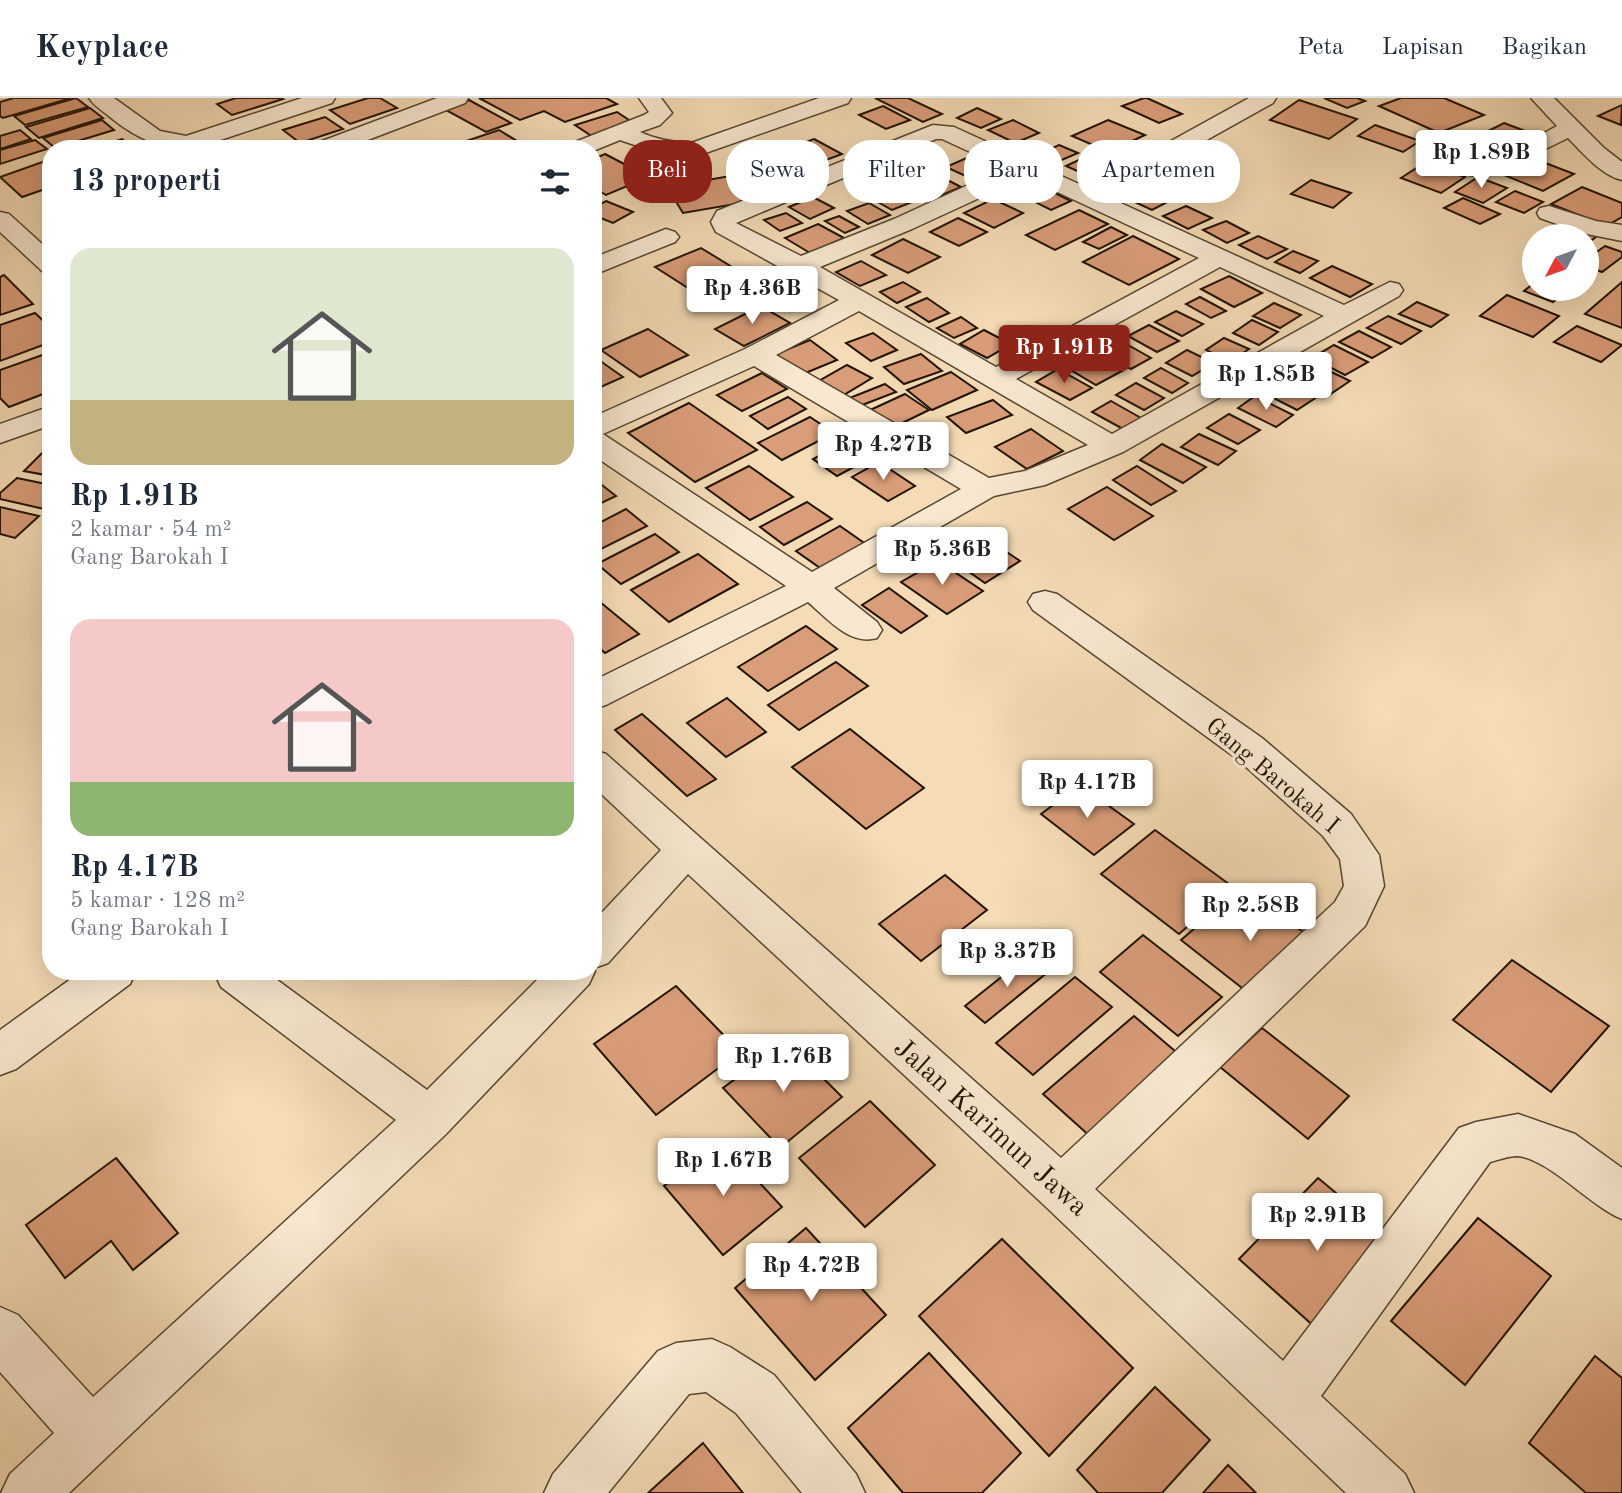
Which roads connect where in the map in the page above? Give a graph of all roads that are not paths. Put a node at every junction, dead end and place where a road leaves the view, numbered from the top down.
1 (100, 98) edge
2 (457, 98) edge
3 (840, 98) edge
4 (1265, 98) edge
5 (1542, 98) edge
6 (318, 99) edge
7 (655, 105) edge
8 (1570, 128) junction
9 (622, 133) junction
10 (161, 140) edge
11 (197, 140) edge
12 (347, 140) edge
13 (602, 140) edge
14 (967, 140) edge
15 (1191, 140) edge
16 (1441, 160) dead end
17 (1622, 173) edge
18 (1063, 185) edge
19 (964, 196) edge
20 (1549, 213) dead end
21 (0, 219) edge
22 (1622, 233) edge
23 (666, 237) dead end
24 (1220, 257) junction
25 (42, 258) edge
26 (602, 263) edge
27 (800, 265) junction
28 (1390, 290) dead end
29 (859, 300) junction
30 (1347, 316) junction
31 (755, 355) junction
32 (998, 378) junction
33 (42, 419) edge
34 (602, 424) edge
35 (0, 435) edge
36 (1112, 446) junction
37 (602, 447) edge
38 (984, 489) junction
39 (811, 587) junction
40 (1045, 602) dead end
41 (865, 630) dead end
42 (602, 692) edge
43 (602, 772) edge
44 (687, 848) junction
45 (602, 941) edge
46 (103, 980) edge
47 (244, 980) edge
48 (565, 980) edge
49 (0, 1055) edge
50 (430, 1119) junction
51 (1061, 1189) junction
52 (1622, 1196) edge
53 (0, 1333) edge
54 (1287, 1399) junction
55 (92, 1435) junction
56 (29, 1493) edge
57 (572, 1493) edge
58 (837, 1493) edge
59 (1387, 1493) edge

1 - 10 street
2 - 12 street
3 - 9 street
4 - 15 street
5 - 8 street
6 - 11 street
7 - 9 street
8 - 16 street
8 - 17 street
9 - 13 street
14 - 27 street
18 - 24 street
19 - 27 street
20 - 22 street
21 - 25 street
23 - 26 street
24 - 30 street
24 - 32 street
27 - 29 street
28 - 30 street
29 - 31 street
29 - 32 street
30 - 36 street
31 - 34 street
31 - 38 street
32 - 36 street
33 - 35 street
36 - 38 street
37 - 39 street
38 - 39 street
39 - 41 street
39 - 42 street
40 - 51 street, Gang Barokah I
43 - 44 street, Jalan Karimun Jawa
44 - 45 street
44 - 51 street, Jalan Karimun Jawa
46 - 49 street
47 - 50 street
48 - 50 street
50 - 55 street
51 - 54 street, Jalan Karimun Jawa
52 - 54 street
53 - 55 street
54 - 59 street, Jalan Karimun Jawa
55 - 56 street
57 - 58 street

